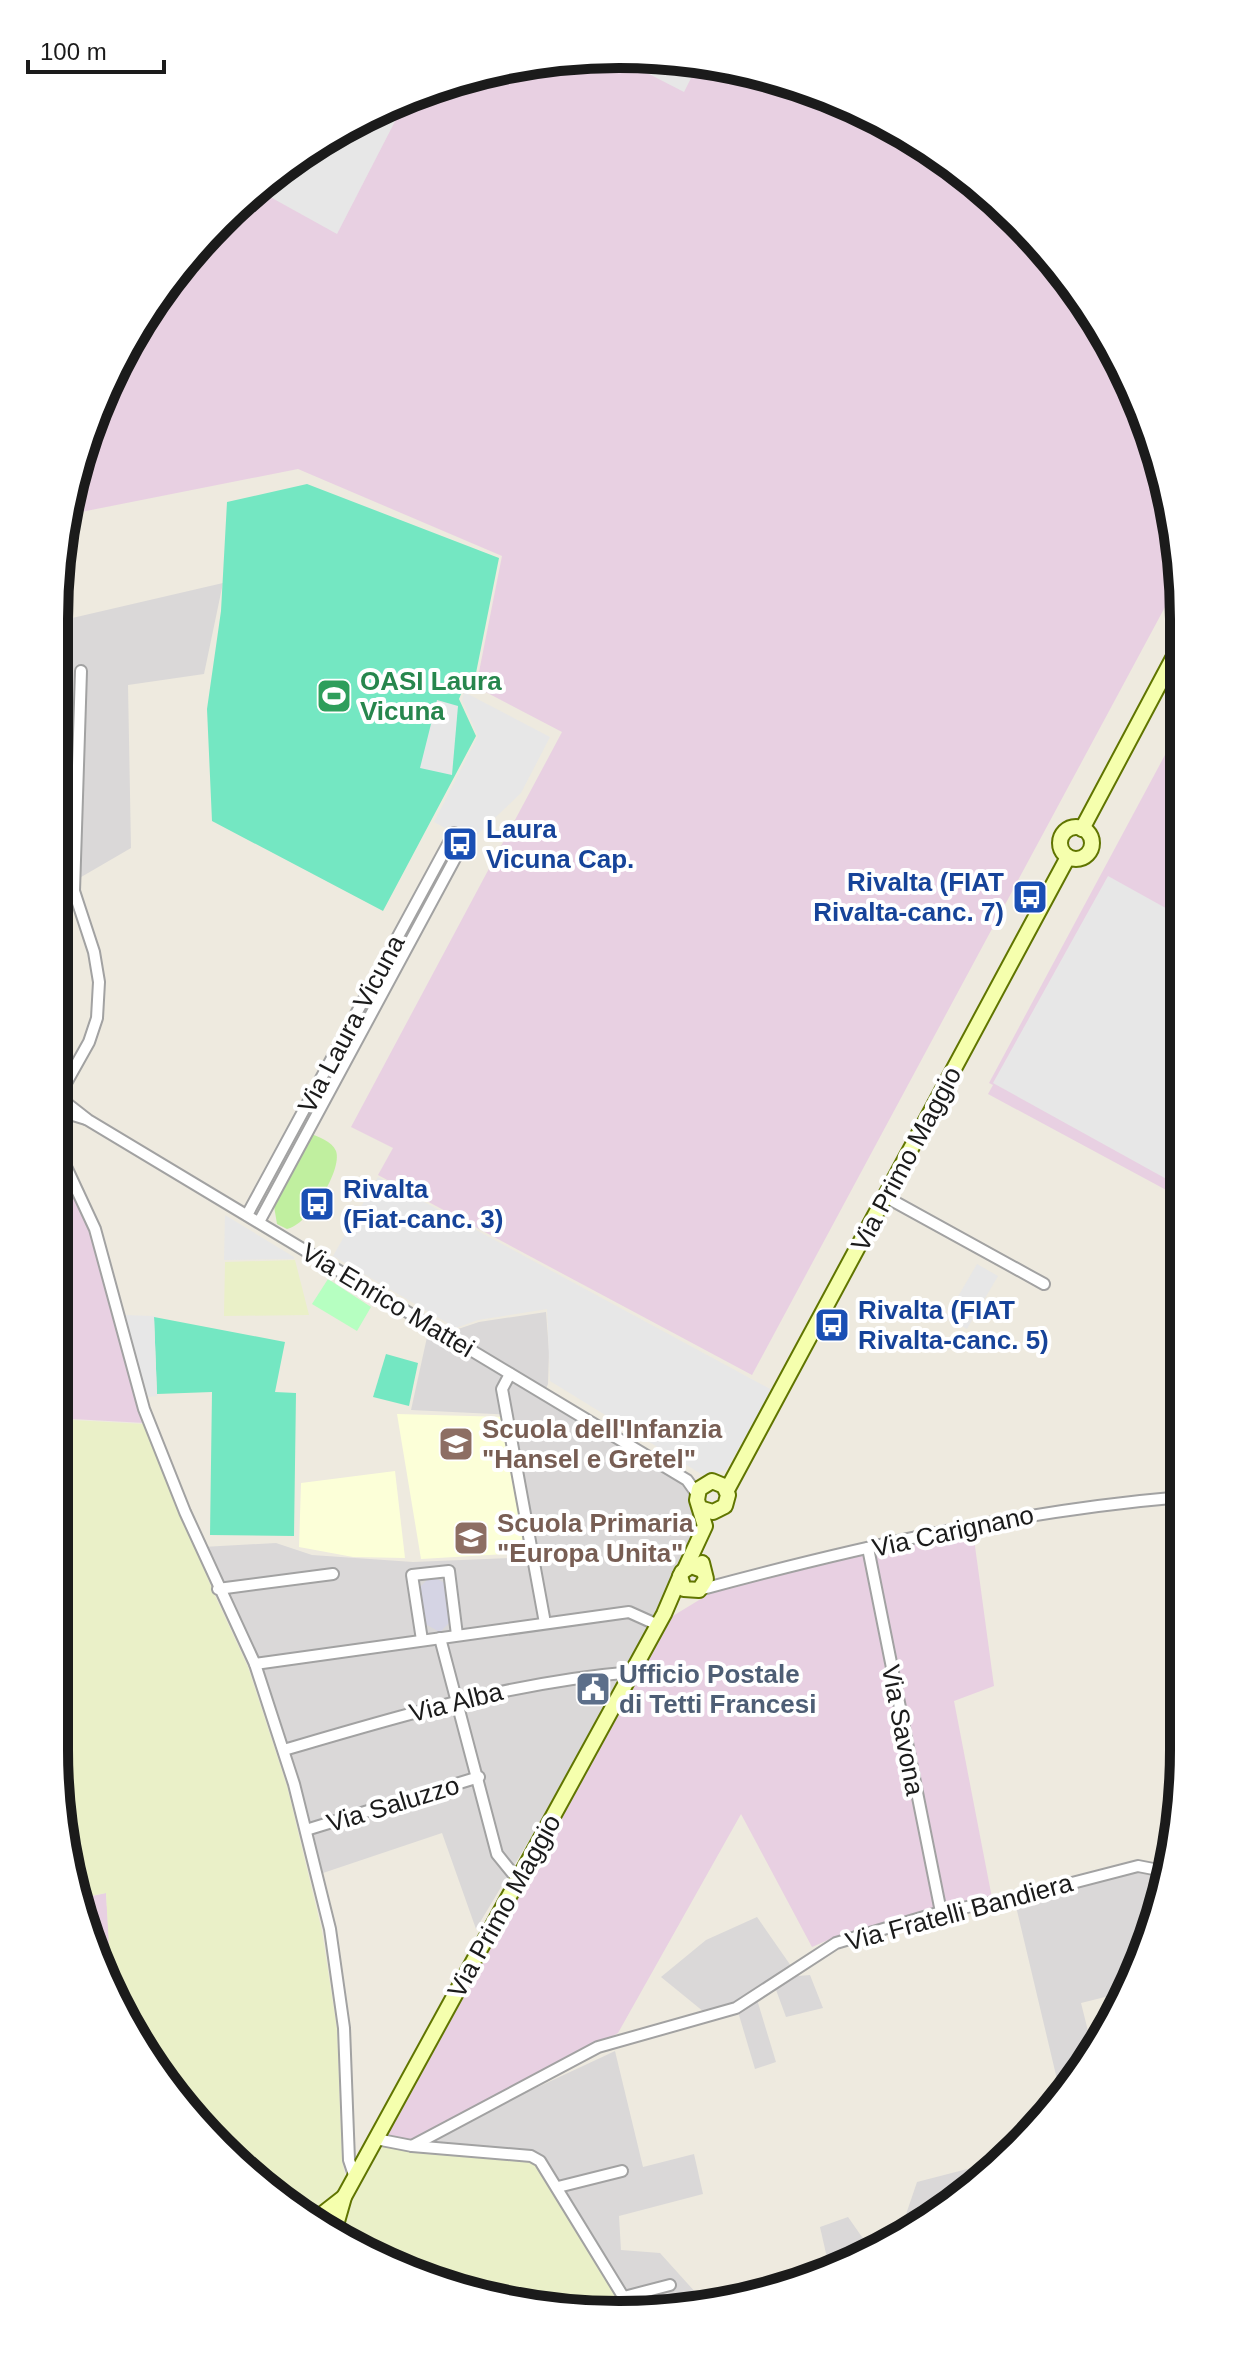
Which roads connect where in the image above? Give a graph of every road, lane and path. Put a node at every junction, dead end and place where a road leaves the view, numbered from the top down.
1 (1170, 664) edge
2 (81, 671) dead end
3 (1082, 829) junction
4 (454, 833) dead end
5 (458, 853) dead end
6 (1068, 857) junction
7 (68, 1080) edge
8 (68, 1105) edge
9 (68, 1171) edge
10 (886, 1197) junction
11 (247, 1215) junction
12 (259, 1222) junction
13 (1044, 1284) dead end
14 (510, 1374) junction
15 (711, 1495) junction
16 (1170, 1498) edge
17 (868, 1548) junction
18 (702, 1570) junction
19 (683, 1572) junction
20 (333, 1574) dead end
21 (727, 1583) junction
22 (218, 1589) junction
23 (695, 1591) junction
24 (661, 1620) junction
25 (545, 1623) junction
26 (457, 1635) junction
27 (440, 1638) junction
28 (422, 1640) junction
29 (255, 1664) junction
30 (633, 1672) junction
31 (456, 1700) junction
32 (284, 1750) junction
33 (479, 1777) junction
34 (306, 1830) junction
35 (1156, 1870) edge
36 (518, 1880) junction
37 (941, 1912) junction
38 (376, 2139) junction
39 (412, 2146) junction
40 (622, 2171) dead end
41 (355, 2178) junction
42 (558, 2187) junction
43 (344, 2197) junction
44 (322, 2214) edge
45 (337, 2223) edge
46 (670, 2285) dead end
47 (624, 2297) junction
48 (626, 2301) edge

1 - 3 main road
2 - 7 street
3 - 6 main road
3 - 6 main road
4 - 11 street, Via Laura Vicuna
5 - 12 street, Via Laura Vicuna
6 - 10 main road, Via Primo Maggio
8 - 11 street, Via Enrico Mattei
9 - 22 street
10 - 13 street
10 - 15 main road, Via Primo Maggio
11 - 12 street, Via Enrico Mattei
12 - 14 street, Via Enrico Mattei
14 - 15 street, Via Enrico Mattei
14 - 25 street
15 - 18 main road, Via Primo Maggio
15 - 19 main road, Via Primo Maggio
16 - 17 street, Via Carignano
17 - 21 street, Via Carignano
17 - 37 street, Via Savona
18 - 19 main road
18 - 21 street
18 - 23 main road
19 - 23 main road
19 - 24 main road, Via Primo Maggio
20 - 22 street
21 - 23 street, Via Carignano
22 - 29 street
23 - 24 main road, Via Primo Maggio
24 - 25 street
24 - 30 main road, Via Primo Maggio
25 - 26 street
26 - 27 street
26 - 28 street
27 - 28 street
27 - 31 street
28 - 29 street
29 - 32 street
30 - 31 street, Via Alba
30 - 36 main road, Via Primo Maggio
31 - 32 street, Via Alba
31 - 33 street
32 - 34 street
33 - 34 street, Via Saluzzo
33 - 36 street
34 - 41 street
35 - 37 street, Via Fratelli Bandiera
36 - 38 main road, Via Primo Maggio
37 - 39 street, Via Fratelli Bandiera
38 - 39 street
38 - 41 main road, Via Primo Maggio
39 - 42 street
40 - 42 street
41 - 43 main road, Via Primo Maggio
42 - 47 street
43 - 44 main road, Via Primo Maggio
43 - 45 main road, Via Primo Maggio
46 - 47 street
47 - 48 street

